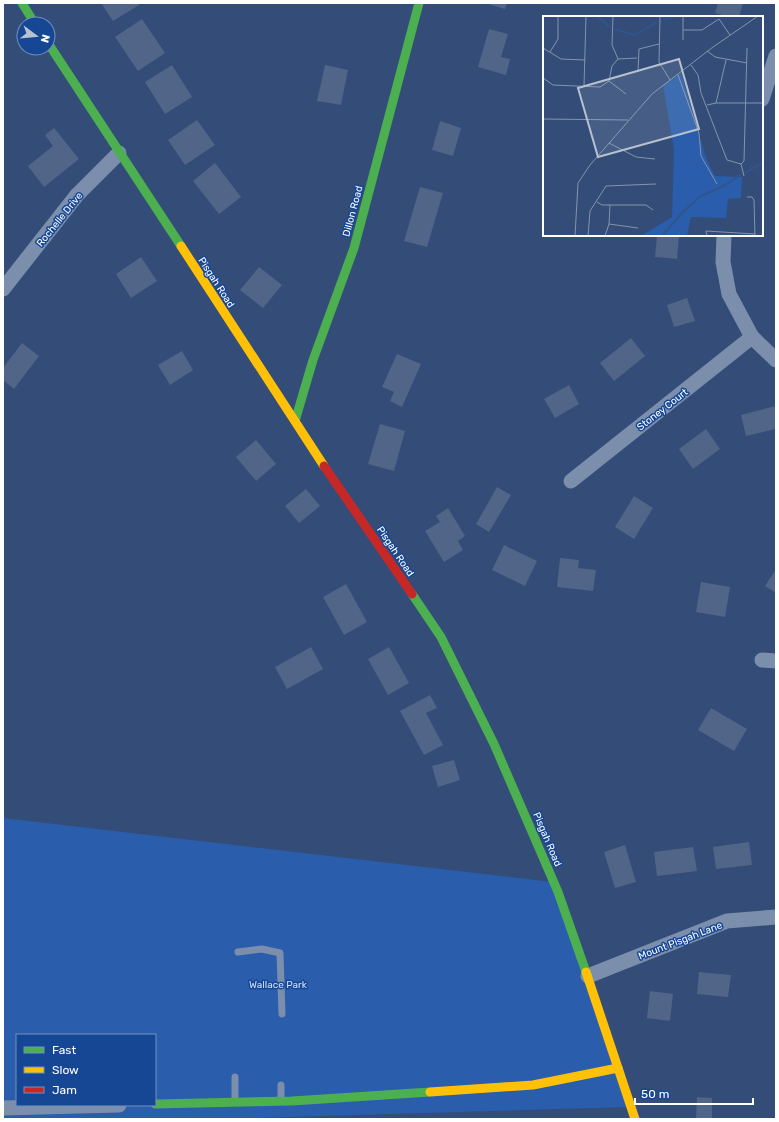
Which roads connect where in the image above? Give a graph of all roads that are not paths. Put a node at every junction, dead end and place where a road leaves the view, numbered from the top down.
1 (22, 3) edge
2 (420, 3) edge
3 (30, 16) edge
4 (56, 55) edge
5 (775, 60) edge
6 (763, 96) edge
7 (119, 152) junction
8 (724, 236) edge
9 (3, 289) edge
10 (752, 337) junction
11 (776, 360) edge
12 (295, 422) junction
13 (571, 481) dead end
14 (776, 917) edge
15 (238, 952) dead end
16 (588, 976) junction
17 (282, 1014) dead end
18 (618, 1068) junction
19 (235, 1077) dead end
20 (281, 1085) dead end
21 (281, 1101) junction
22 (236, 1102) junction
23 (156, 1104) edge
24 (81, 1106) edge
25 (3, 1108) edge
26 (635, 1119) edge

1 - 3 street
2 - 12 street, Dillon Road
4 - 7 street, Pisgah Road
5 - 6 street
7 - 9 street, Rochelle Drive
7 - 12 street, Pisgah Road
8 - 10 street
10 - 11 street
10 - 13 street, Stoney Court
12 - 16 street, Pisgah Road
14 - 16 street, Mount Pisgah Lane
15 - 17 lane
16 - 18 street, Pisgah Road
18 - 21 street
18 - 26 street, Pisgah Road
19 - 22 lane
20 - 21 lane
21 - 22 street
22 - 23 street
24 - 25 street

